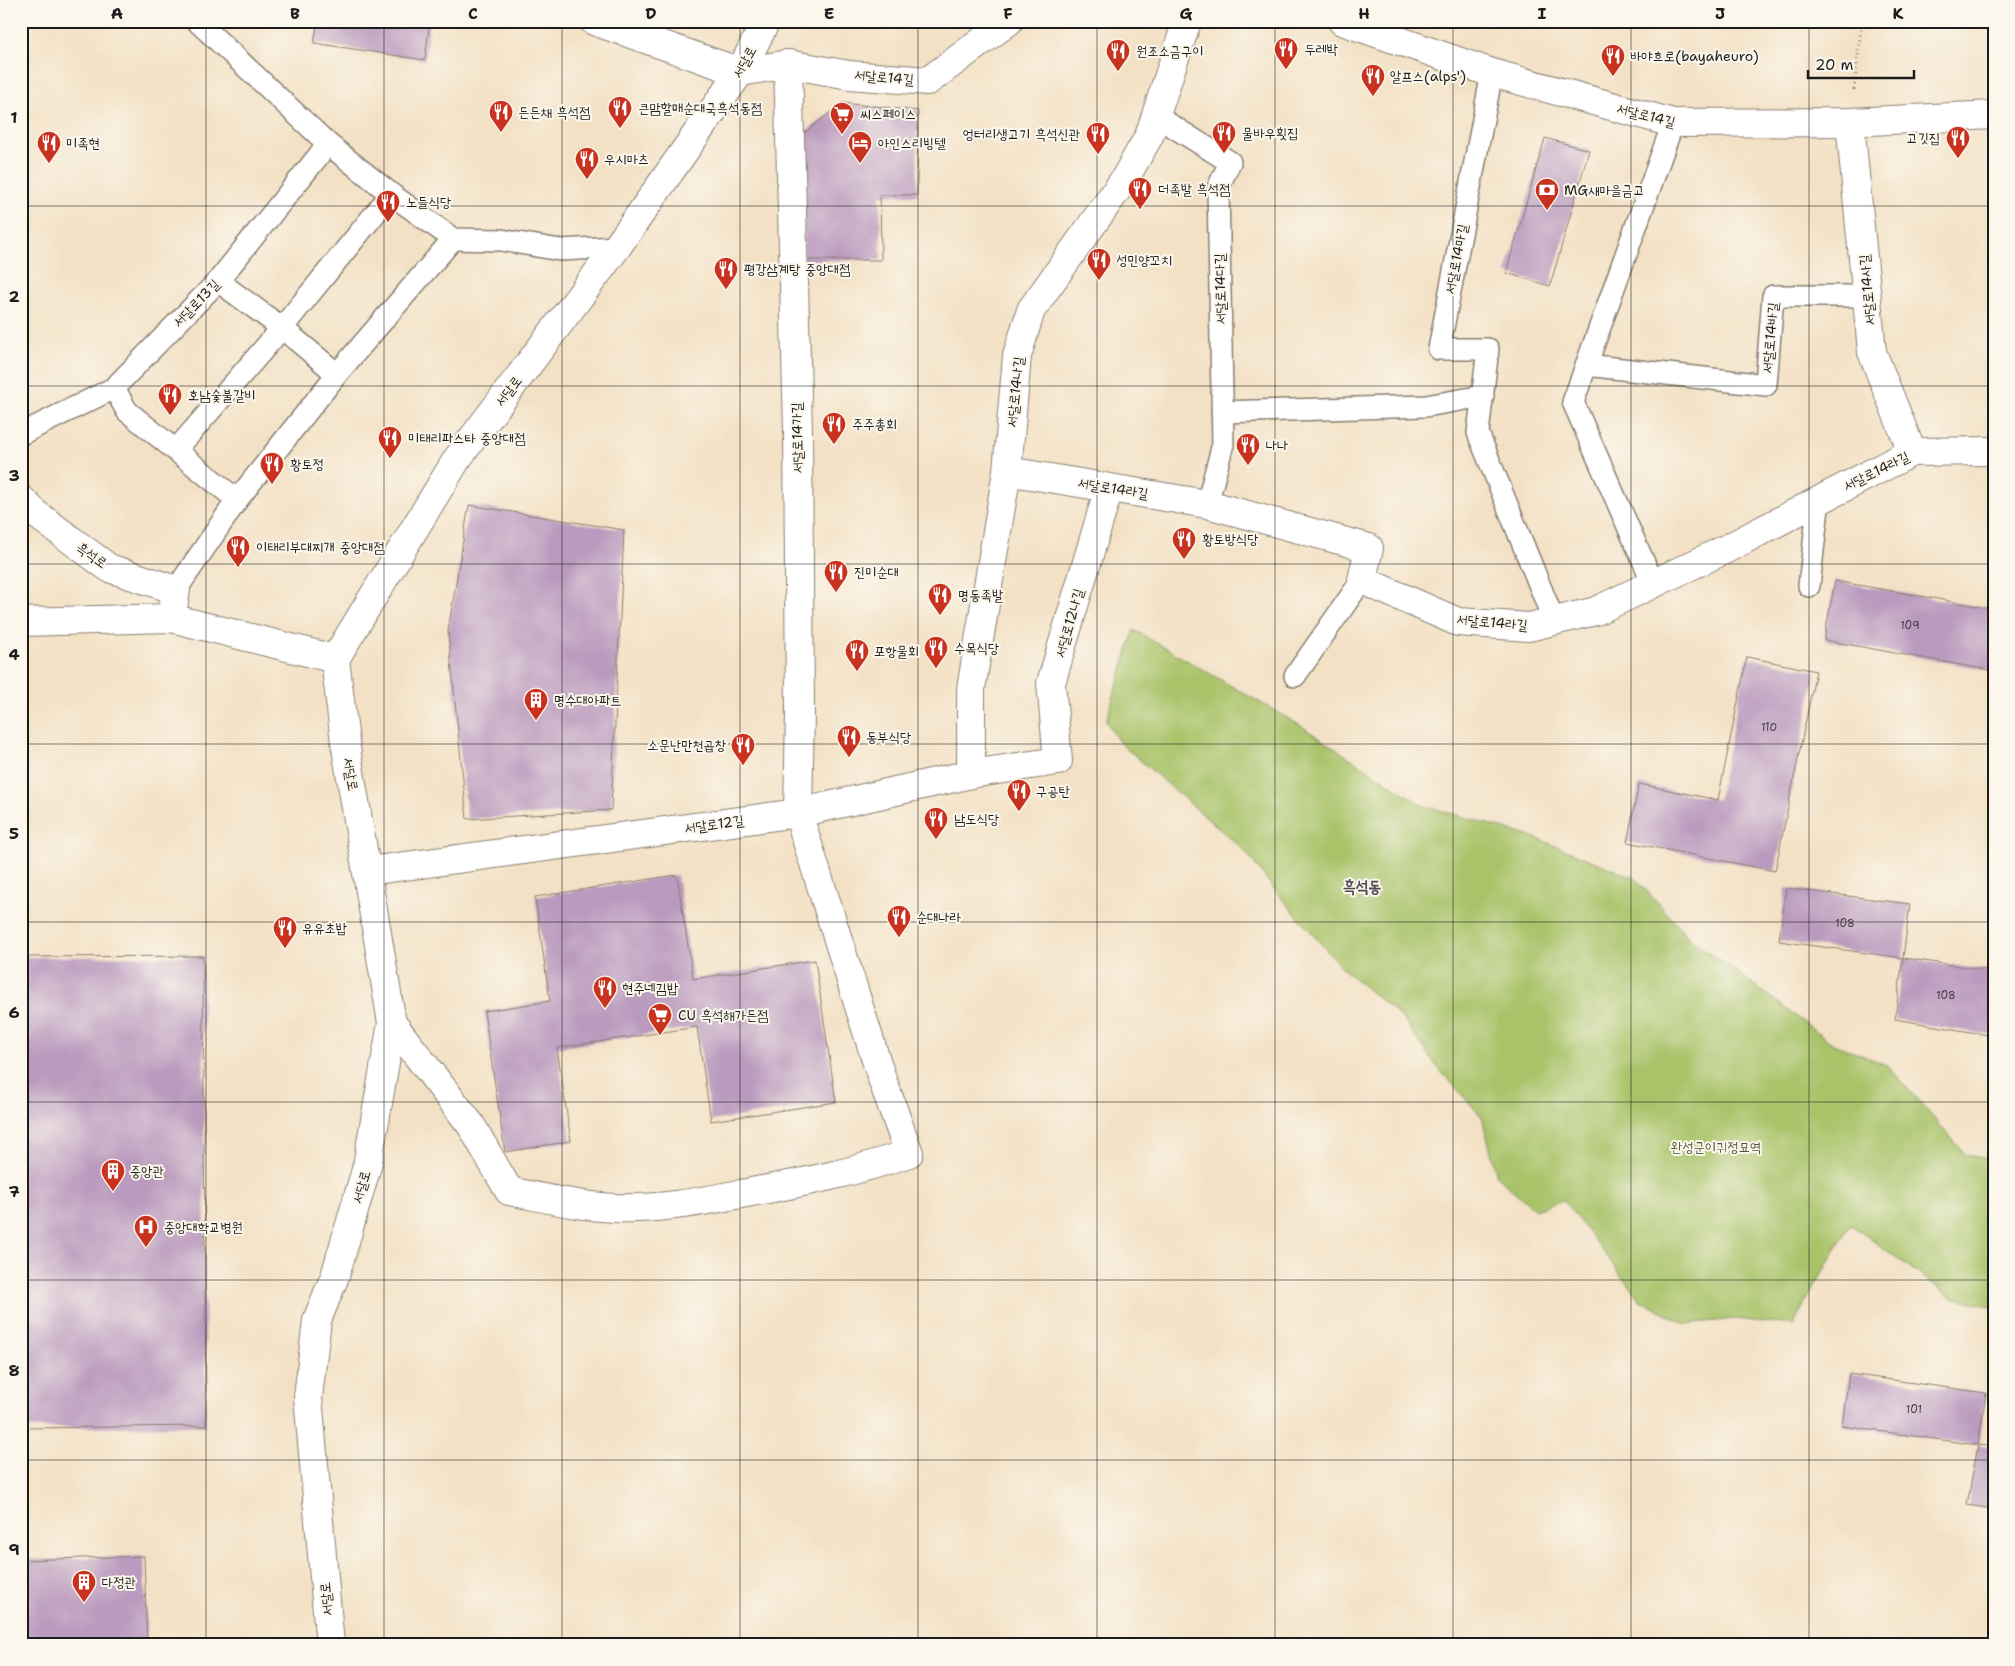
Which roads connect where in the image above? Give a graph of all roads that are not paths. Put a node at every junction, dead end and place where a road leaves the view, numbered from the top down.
1 (197, 21) edge
2 (594, 21) edge
3 (766, 21) edge
4 (1009, 21) edge
5 (1187, 21) edge
6 (1342, 21) edge
7 (788, 64) junction
8 (740, 72) junction
9 (1492, 73) junction
10 (1994, 114) edge
11 (1156, 116) junction
12 (1850, 122) junction
13 (1674, 123) junction
14 (328, 144) junction
15 (391, 194) junction
16 (453, 239) junction
17 (617, 247) junction
18 (218, 281) junction
19 (1868, 296) junction
20 (282, 328) junction
21 (1586, 366) junction
22 (337, 374) junction
23 (114, 388) junction
24 (1483, 396) junction
25 (1222, 412) junction
26 (21, 434) edge
27 (176, 450) junction
28 (1994, 451) edge
29 (1912, 452) junction
30 (1007, 471) junction
31 (1109, 488) junction
32 (21, 499) edge
33 (1819, 499) junction
34 (237, 500) junction
35 (1207, 504) junction
36 (1362, 580) junction
37 (1654, 583) junction
38 (1809, 586) dead end
39 (176, 590) junction
40 (171, 618) junction
41 (1554, 621) junction
42 (21, 622) edge
43 (335, 659) junction
44 (1295, 676) dead end
45 (1058, 761) joint
46 (971, 774) junction
47 (798, 813) junction
48 (368, 871) junction
49 (392, 1023) junction
50 (330, 1645) edge

1 - 14 lane
2 - 8 street
3 - 8 street, 서달로
4 - 7 street, 서달로14길
5 - 11 street, 서달로14나길
6 - 9 street, 서달로14길
7 - 8 street, 서달로14길
7 - 47 street, 서달로14가길
8 - 17 street, 서달로
9 - 13 street, 서달로14길
9 - 24 lane, 서달로14마길
10 - 12 street, 서달로14길
11 - 25 lane, 서달로14다길
11 - 30 street, 서달로14나길
12 - 13 street, 서달로14길
12 - 19 street, 서달로14사길
13 - 21 lane
14 - 15 lane
14 - 18 lane, 서달로13길
15 - 16 lane
15 - 20 lane
16 - 17 lane
16 - 22 lane
17 - 43 street, 서달로
18 - 20 lane
18 - 23 lane, 서달로13길
19 - 21 lane, 서달로14바길
19 - 29 street, 서달로14사길
20 - 22 lane
20 - 27 lane
21 - 37 lane
22 - 34 lane
23 - 26 lane, 서달로13길
23 - 27 lane
24 - 25 lane
24 - 41 lane, 서달로14마길
25 - 35 lane, 서달로14다길
27 - 34 lane
28 - 29 street, 서달로14라길
29 - 33 street, 서달로14라길
30 - 31 street, 서달로14라길
30 - 46 street, 서달로14나길
31 - 35 street, 서달로14라길
31 - 45 street, 서달로12나길
32 - 39 street, 흑석로
33 - 37 street, 서달로14라길
33 - 38 lane
34 - 39 lane
35 - 36 street, 서달로14라길
36 - 41 street, 서달로14라길
36 - 44 lane
37 - 41 street, 서달로14라길
39 - 40 street
40 - 42 street
40 - 43 street
43 - 48 street, 서달로
45 - 46 street, 서달로12길
46 - 47 street, 서달로12길
47 - 48 street, 서달로12길
47 - 49 street, 서달로14가길
48 - 49 street, 서달로
49 - 50 street, 서달로

